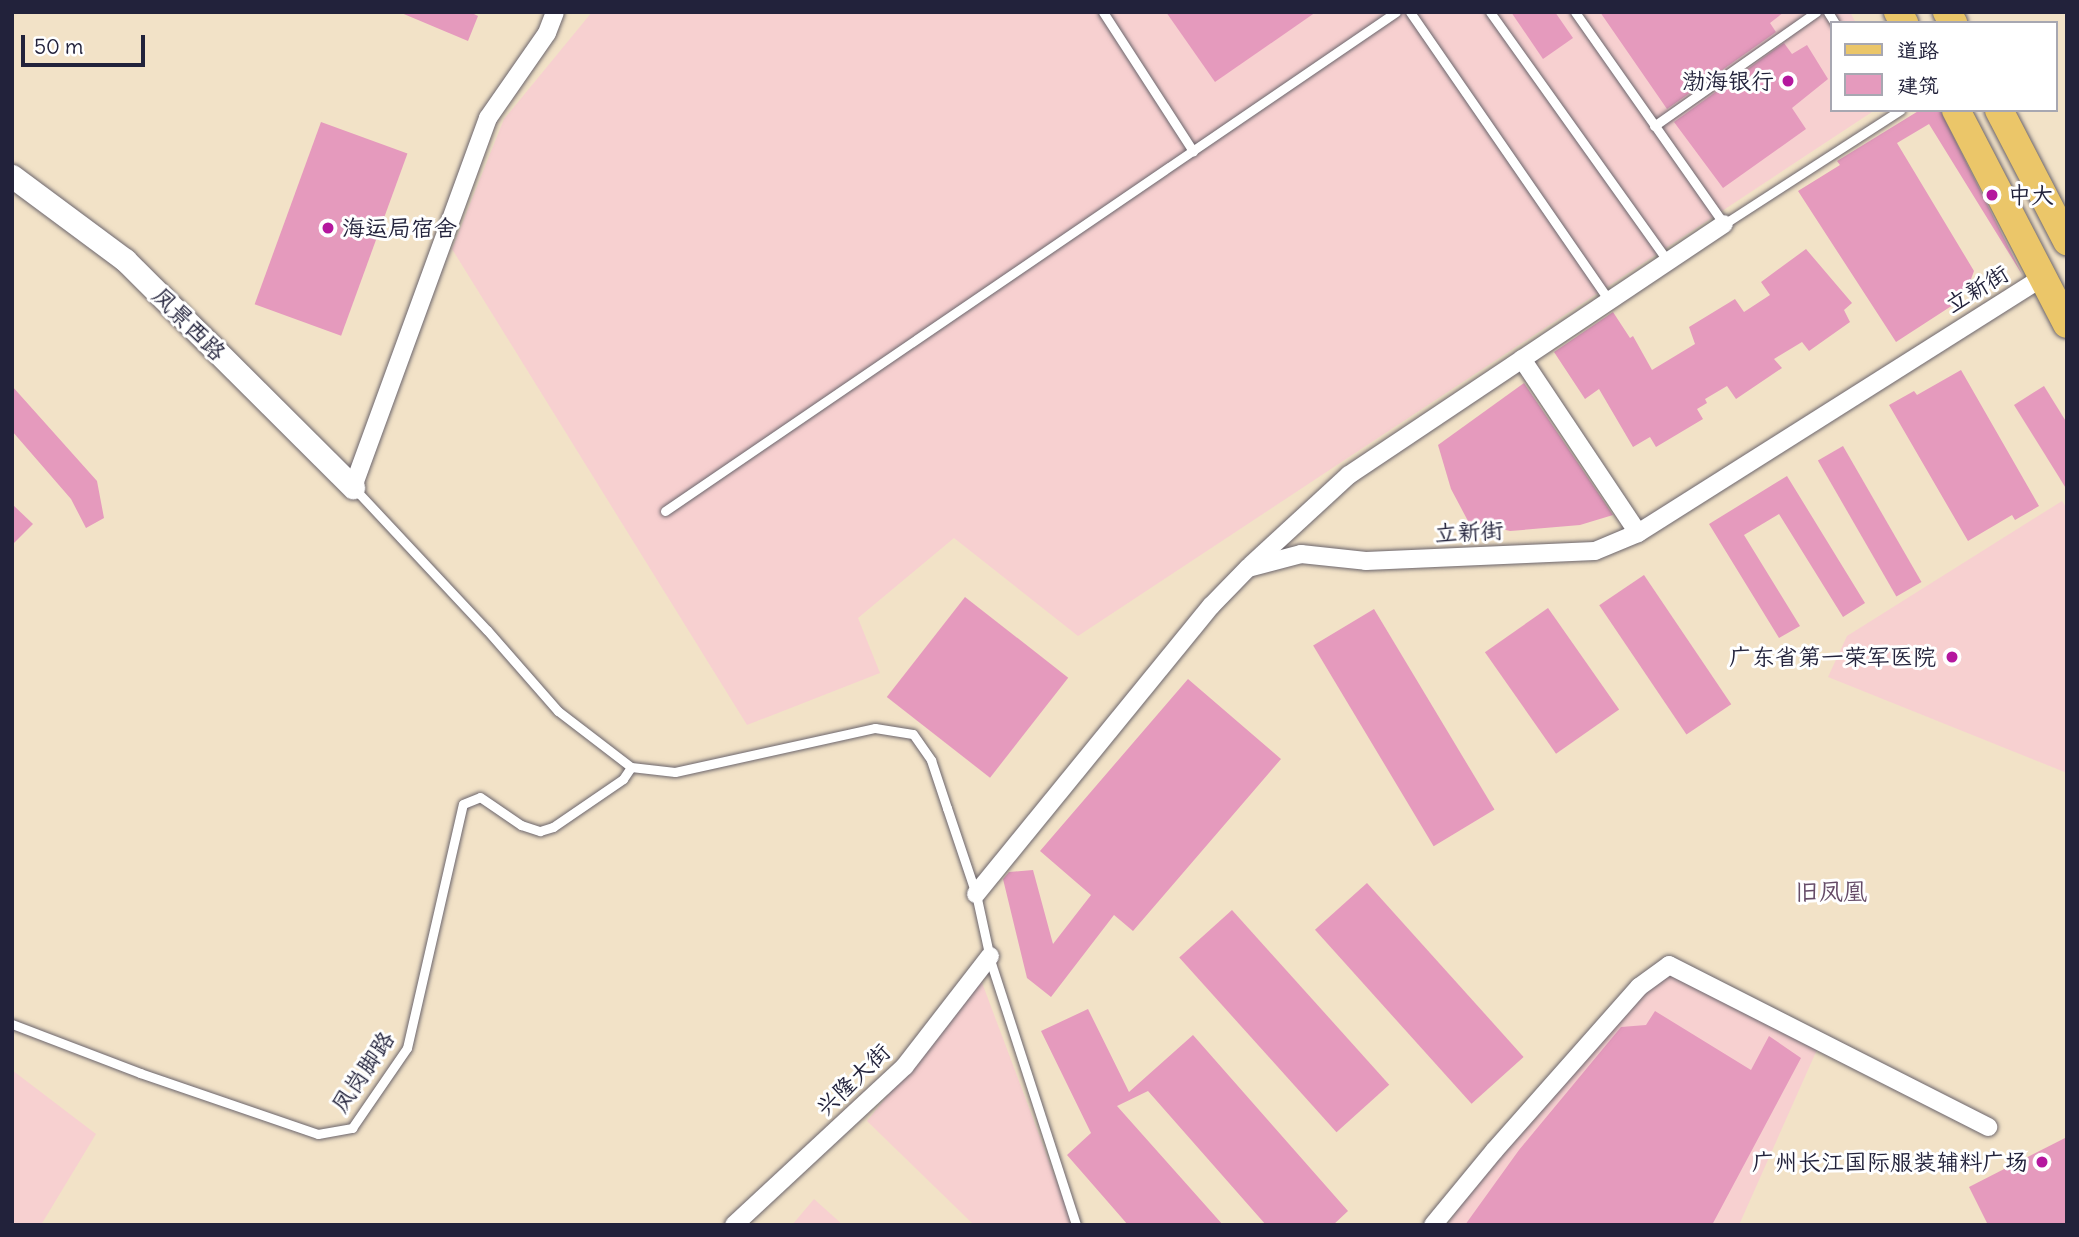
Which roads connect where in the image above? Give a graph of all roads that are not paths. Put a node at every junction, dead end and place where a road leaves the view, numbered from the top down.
1 (555, 12) edge
2 (1102, 12) edge
3 (1396, 12) edge
4 (1410, 12) edge
5 (1490, 12) edge
6 (1575, 12) edge
7 (1815, 12) edge
8 (1895, 112) edge
9 (1957, 112) edge
10 (2000, 112) edge
11 (1654, 126) junction
12 (1193, 151) junction
13 (12, 176) edge
14 (1724, 224) junction
15 (2067, 242) edge
16 (1668, 262) junction
17 (2042, 278) junction
18 (1609, 301) junction
19 (2067, 324) edge
20 (1522, 359) junction
21 (353, 487) junction
22 (665, 511) dead end
23 (1638, 533) junction
24 (1248, 568) junction
25 (631, 766) junction
26 (976, 894) junction
27 (990, 956) junction
28 (12, 1024) edge
29 (1988, 1127) dead end
30 (734, 1225) edge
31 (1076, 1225) edge
32 (1433, 1225) edge

1 - 21 street
2 - 12 lane
3 - 12 lane
4 - 18 lane
5 - 16 lane
6 - 11 lane
7 - 11 lane
8 - 14 lane
9 - 17 main road
10 - 15 main road
11 - 14 lane
12 - 22 lane
13 - 21 street, 凤景西路
14 - 16 street
16 - 18 street
17 - 19 main road
17 - 23 street, 立新街
18 - 20 street
20 - 23 street
20 - 24 street
21 - 25 lane
23 - 24 street, 立新街
24 - 26 street
25 - 26 lane
25 - 28 lane, 凤岗脚路
26 - 27 lane
27 - 30 street, 兴隆大街
27 - 31 lane
29 - 32 street

